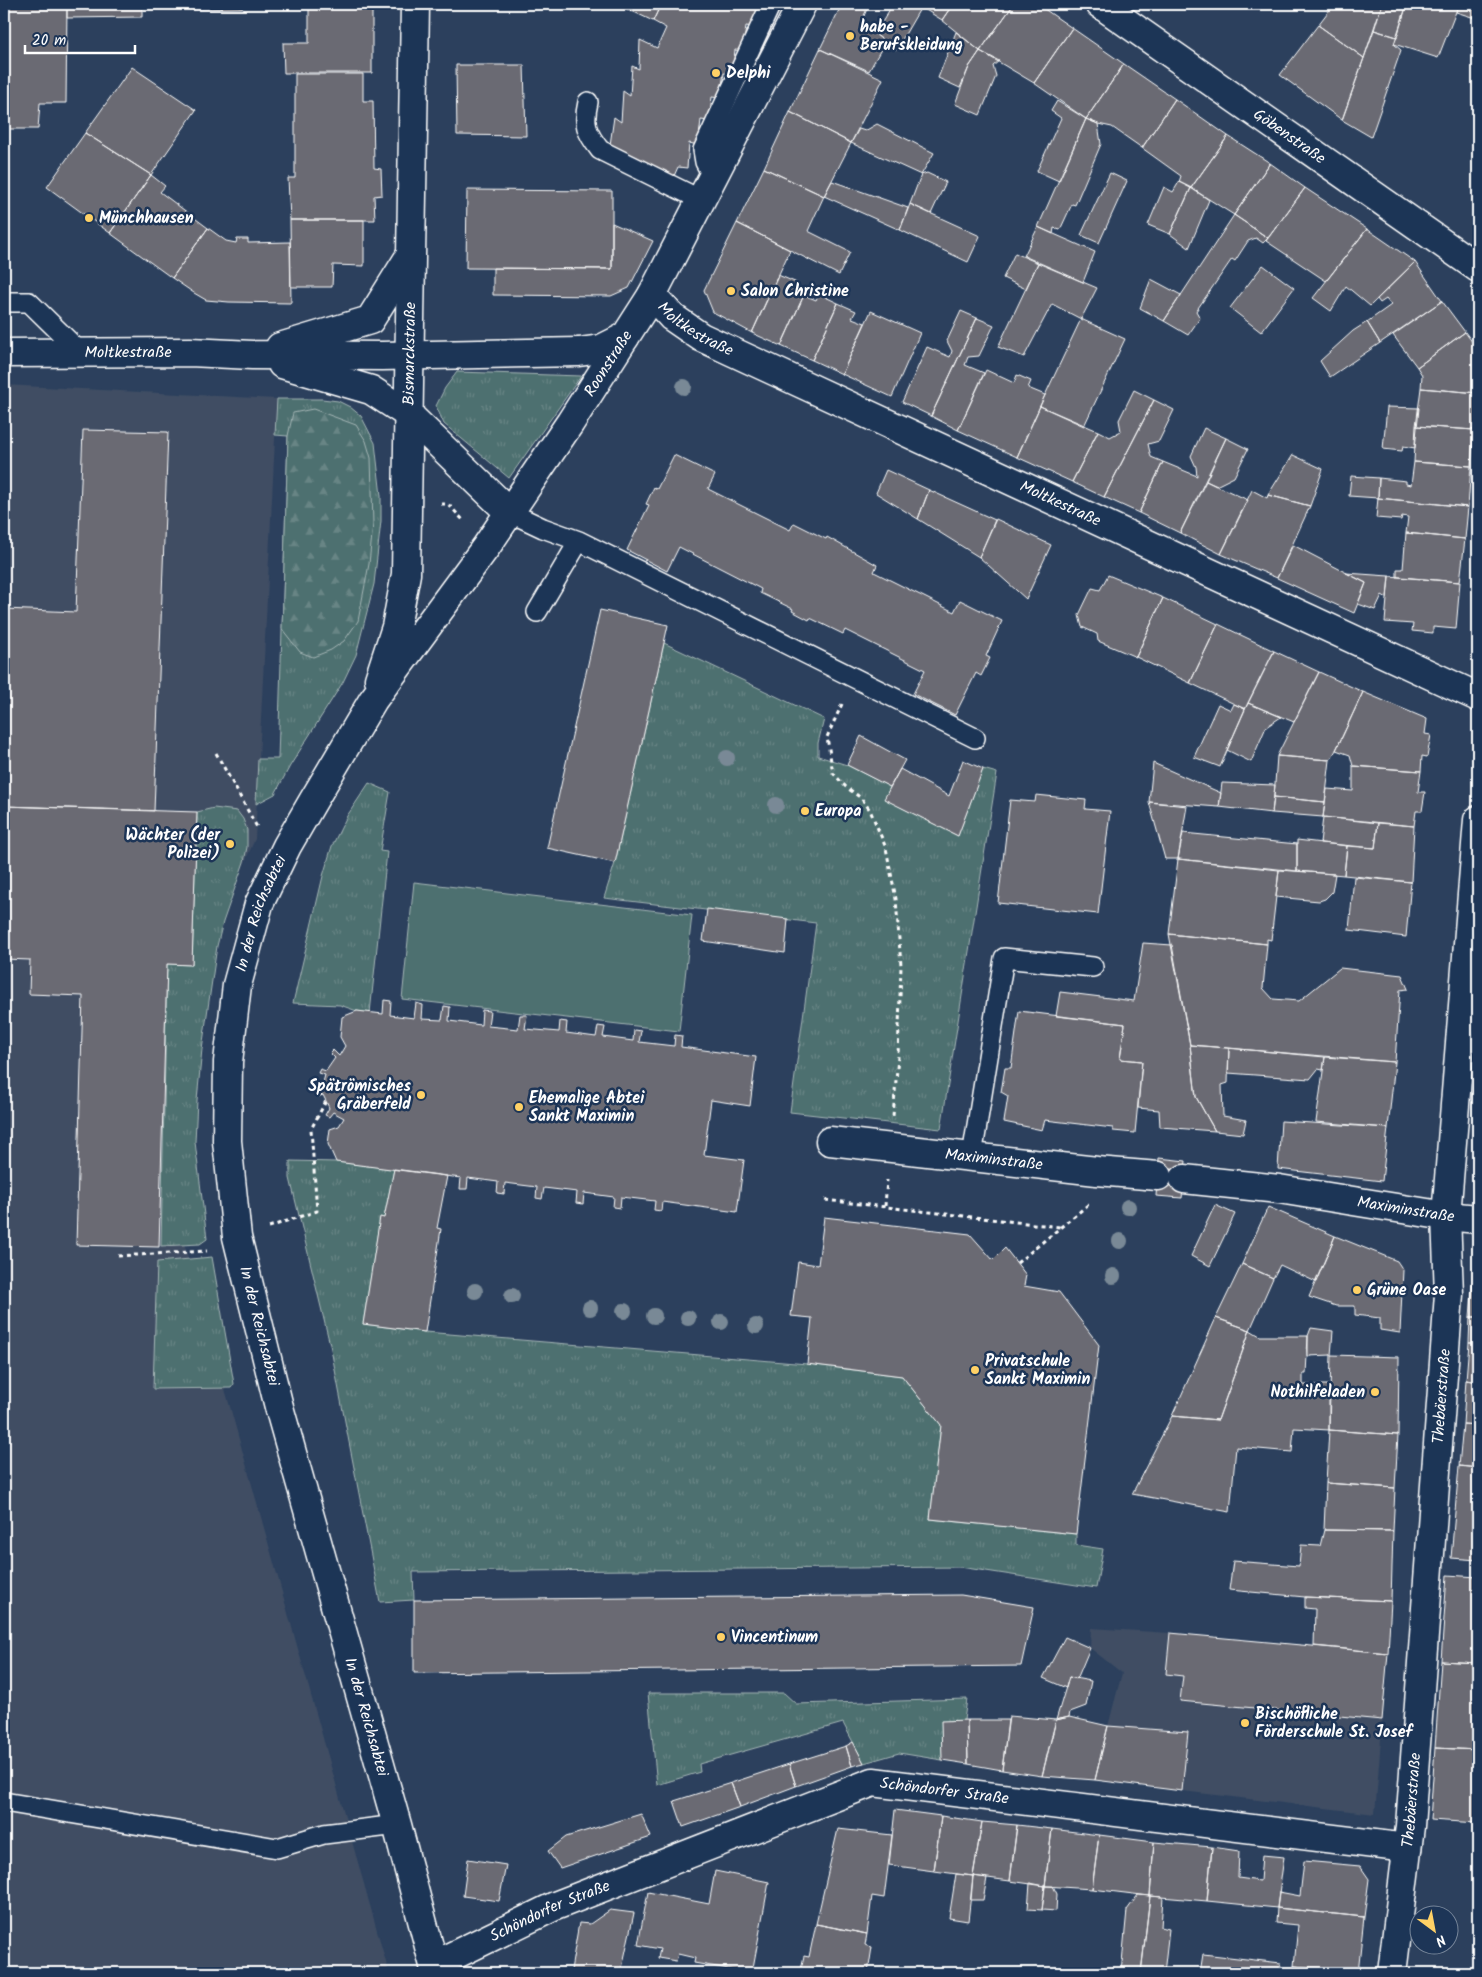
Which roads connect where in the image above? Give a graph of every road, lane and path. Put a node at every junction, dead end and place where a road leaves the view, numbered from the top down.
1 (415, 4) edge
2 (802, 4) edge
3 (1100, 4) edge
4 (770, 6) dead end
5 (588, 102) dead end
6 (707, 188) junction
7 (410, 256) junction
8 (1478, 268) edge
9 (652, 295) junction
10 (4, 302) edge
11 (625, 337) junction
12 (79, 351) junction
13 (4, 353) edge
14 (409, 354) junction
15 (252, 355) junction
16 (408, 414) junction
17 (509, 512) junction
18 (579, 541) junction
19 (538, 612) dead end
20 (853, 678) junction
21 (1478, 697) edge
22 (373, 700) junction
23 (975, 738) dead end
24 (216, 753) dead end
25 (1478, 820) edge
26 (278, 864) junction
27 (1093, 967) dead end
28 (326, 1101) dead end
29 (830, 1141) dead end
30 (891, 1148) junction
31 (972, 1156) junction
32 (1098, 1171) junction
33 (1158, 1176) dead end
34 (1184, 1179) dead end
35 (825, 1200) dead end
36 (884, 1206) junction
37 (1446, 1216) junction
38 (300, 1217) dead end
39 (1478, 1219) edge
40 (1060, 1227) junction
41 (240, 1249) junction
42 (118, 1256) dead end
43 (1017, 1263) dead end
44 (4, 1802) edge
45 (397, 1825) junction
46 (1407, 1848) junction
47 (435, 1969) edge
48 (1392, 1973) edge

1 - 7 street, Bismarckstraße
2 - 6 street, Roonstraße
3 - 8 street, Göbenstraße
4 - 6 lane
5 - 6 lane
6 - 9 street, Roonstraße
7 - 14 street, Bismarckstraße
7 - 15 street, Moltkestraße
9 - 11 street, Roonstraße
9 - 21 street, Moltkestraße
10 - 12 lane
11 - 14 street, Moltkestraße
11 - 17 street, Roonstraße
12 - 13 street, Moltkestraße
12 - 15 street, Moltkestraße
14 - 15 street, Moltkestraße
14 - 16 street, Bismarckstraße
15 - 16 street, Moltkestraße
16 - 17 street, Moltkestraße
16 - 22 street, Bismarckstraße
17 - 18 lane
17 - 22 street, Roonstraße
18 - 19 lane
18 - 20 lane
20 - 23 lane
20 - 30 path
22 - 26 street, In der Reichsabtei
24 - 26 path
25 - 37 street, Thebäerstraße
26 - 41 street, In der Reichsabtei
27 - 31 lane
28 - 38 path
29 - 30 street, Maximinstraße
30 - 31 street, Maximinstraße
30 - 36 path
31 - 32 street, Maximinstraße
32 - 33 street, Maximinstraße
32 - 40 path
34 - 37 street, Maximinstraße
35 - 36 path
36 - 40 path
37 - 39 street, Maximinstraße
37 - 46 street, Thebäerstraße
40 - 43 path
41 - 42 path
41 - 45 street, In der Reichsabtei
44 - 45 lane
45 - 47 street, In der Reichsabtei
46 - 47 street, Schöndorfer Straße
46 - 48 street, Thebäerstraße

